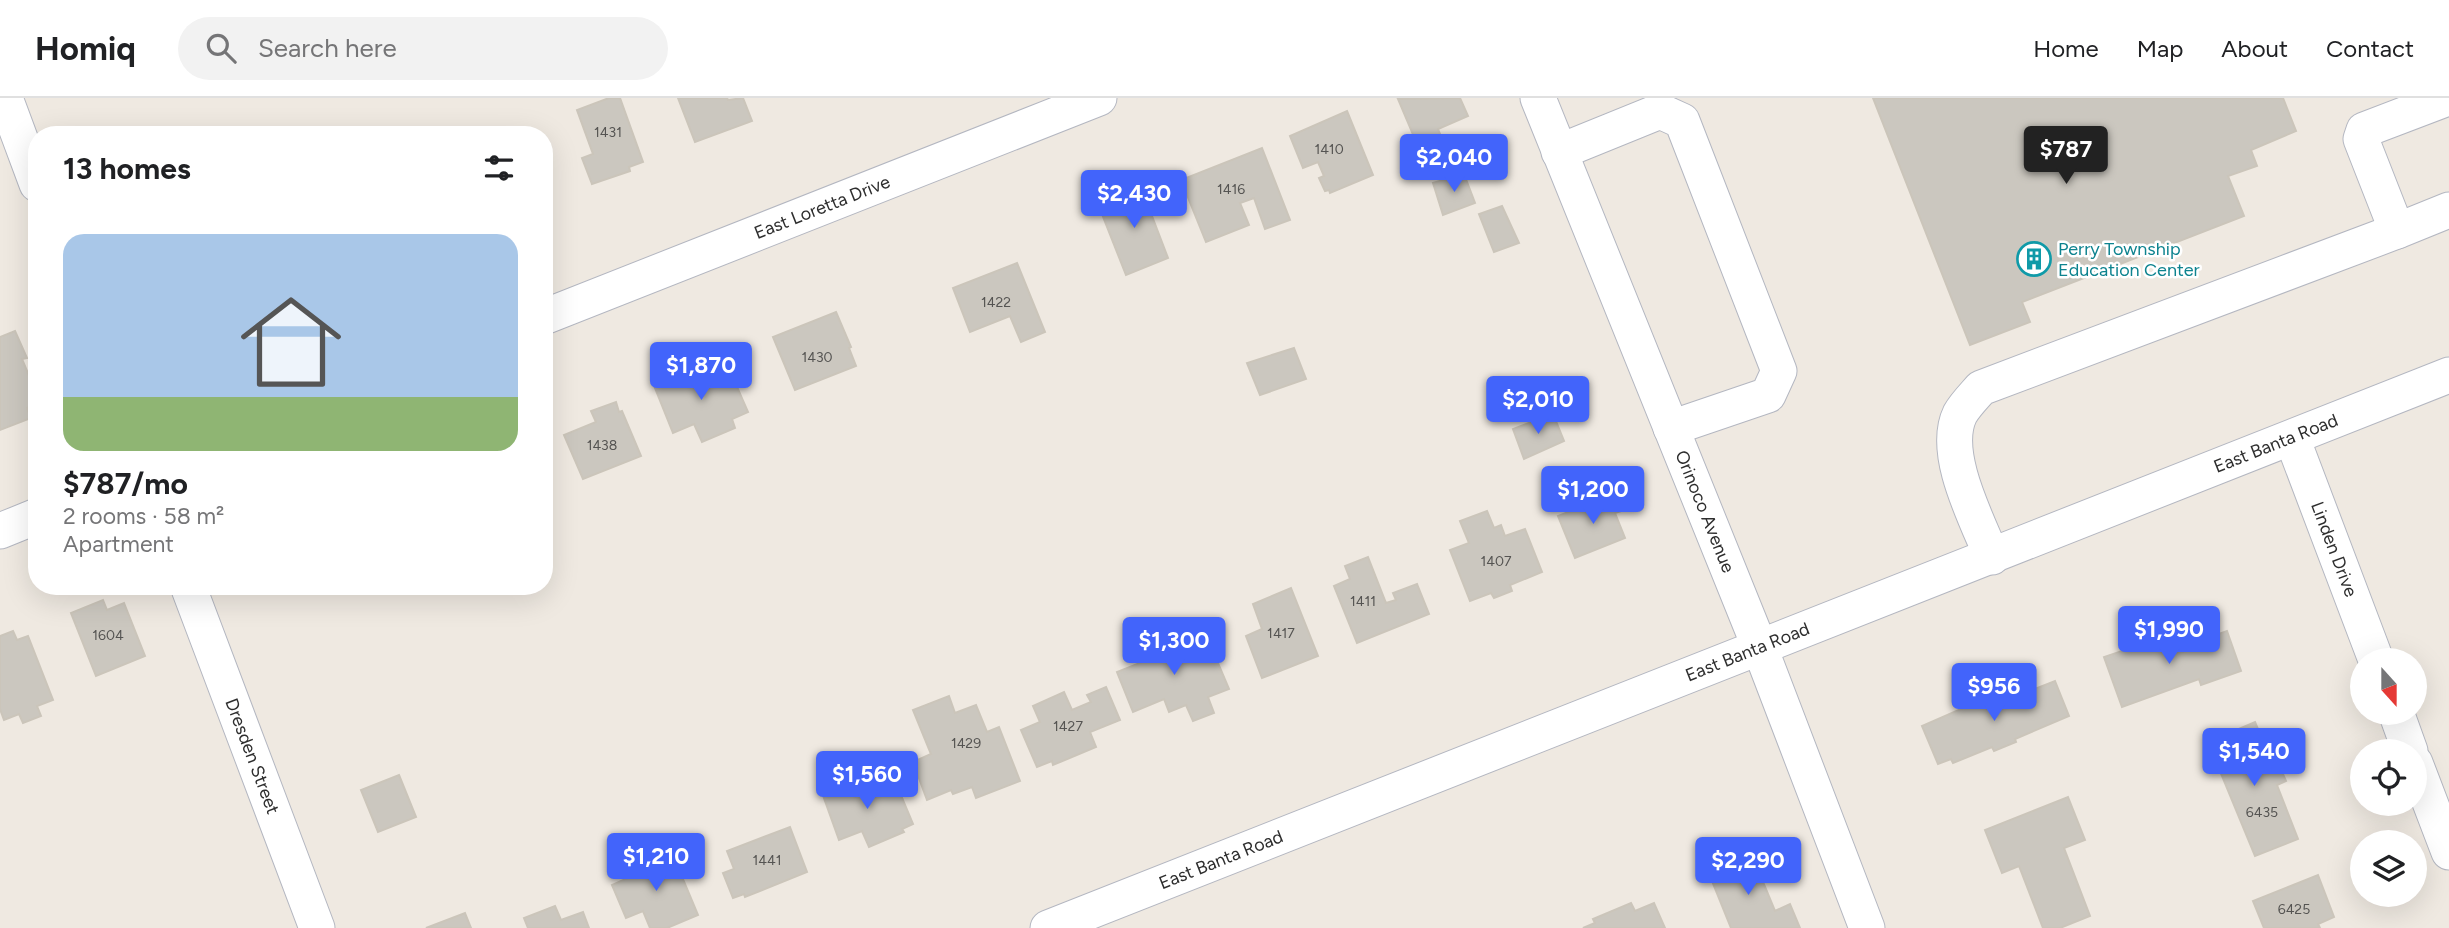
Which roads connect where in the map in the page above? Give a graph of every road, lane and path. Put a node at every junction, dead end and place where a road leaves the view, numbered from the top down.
1 (5, 98) edge
2 (1100, 98) edge
3 (1538, 98) edge
4 (2448, 98) edge
5 (1559, 152) junction
6 (28, 160) edge
7 (2449, 211) edge
8 (2397, 231) junction
9 (553, 313) edge
10 (2449, 375) edge
11 (1671, 428) junction
12 (2292, 438) junction
13 (28, 520) edge
14 (0, 531) edge
15 (1992, 557) junction
16 (191, 595) edge
17 (1760, 648) junction
18 (2371, 648) edge
19 (2427, 794) edge
20 (2449, 852) edge
21 (317, 928) edge
22 (1048, 928) edge
23 (1867, 928) edge

1 - 6 street
2 - 9 street, East Loretta Drive
3 - 5 street, Orinoco Avenue
4 - 8 street
5 - 11 street, Orinoco Avenue
5 - 11 street
7 - 8 street
8 - 15 street
10 - 12 street, East Banta Road
11 - 17 street, Orinoco Avenue
12 - 15 street, East Banta Road
12 - 18 street, Linden Drive
13 - 14 street
15 - 17 street, East Banta Road
16 - 21 street, Dresden Street
17 - 22 street, East Banta Road
17 - 23 street, Orinoco Avenue
19 - 20 street

